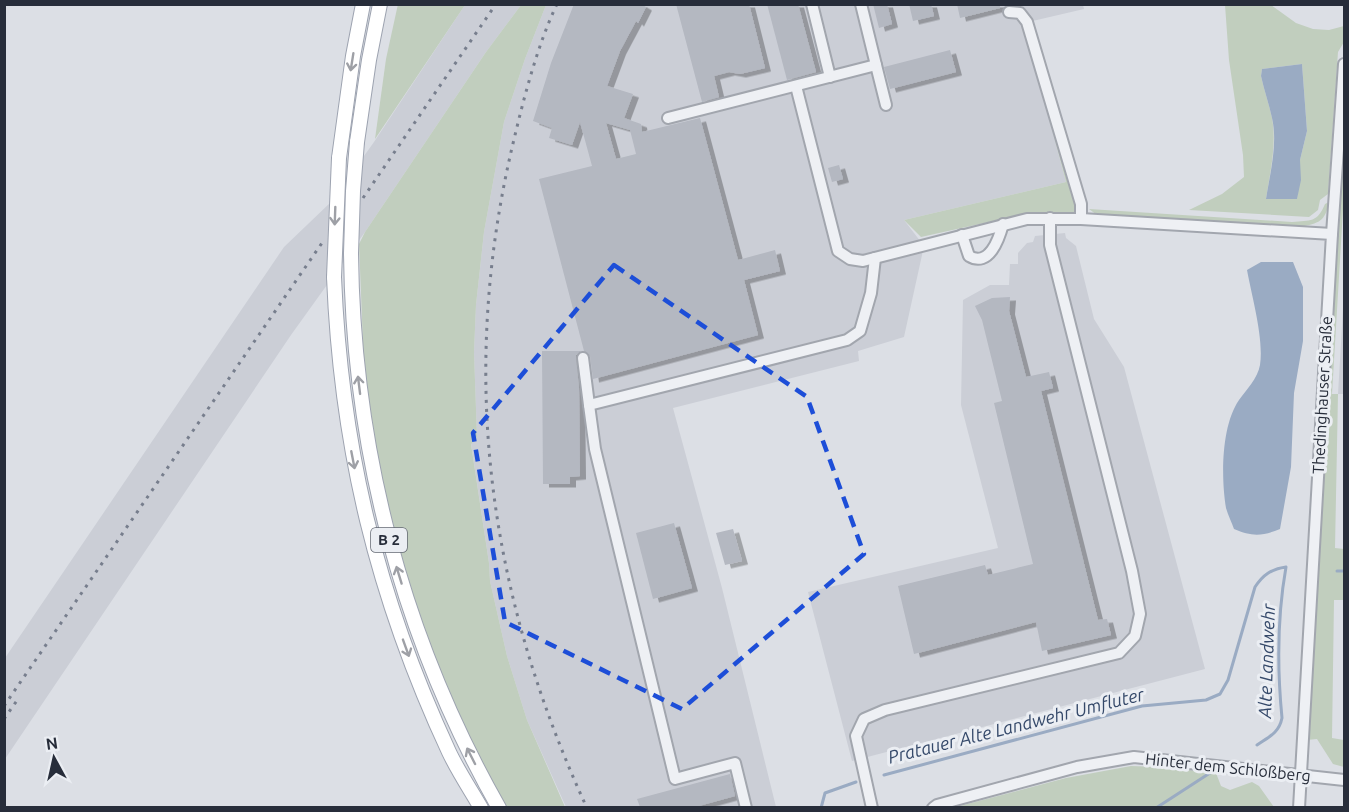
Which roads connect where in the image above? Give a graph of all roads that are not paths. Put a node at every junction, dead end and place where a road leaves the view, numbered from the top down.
1 (363, 4) edge
2 (380, 4) edge
3 (812, 4) edge
4 (861, 4) edge
5 (1009, 12) dead end
6 (1344, 63) edge
7 (876, 65) junction
8 (830, 77) junction
9 (796, 86) junction
10 (886, 105) dead end
11 (668, 118) dead end
12 (1050, 218) junction
13 (1081, 219) junction
14 (1003, 224) junction
15 (962, 234) junction
16 (1332, 234) junction
17 (875, 258) junction
18 (583, 358) dead end
19 (589, 405) junction
20 (1301, 775) junction
21 (1344, 780) edge
22 (935, 806) edge
23 (481, 807) edge
24 (499, 807) edge
25 (746, 807) edge
26 (872, 807) edge
27 (925, 807) edge
28 (1299, 807) edge

1 -> 23 main road, B 2, bridge
24 -> 2 main road, B 2, bridge
3 - 8 lane
4 - 7 lane
5 - 13 lane
6 - 16 lane, Thedinghauser Straße
7 - 8 lane
7 - 10 lane
8 - 9 lane
9 - 11 lane
9 - 17 lane
12 - 13 lane
12 - 14 lane
12 - 26 lane
13 - 16 lane
14 - 15 lane
14 - 15 lane
15 - 17 lane
16 - 20 lane, Thedinghauser Straße
17 - 19 lane
18 - 19 lane
19 - 25 lane
20 - 21 lane, Hinter dem Schloßberg
20 - 22 lane, Hinter dem Schloßberg
20 - 28 lane, Thedinghauser Straße
22 - 27 lane, Hinter dem Schloßberg

